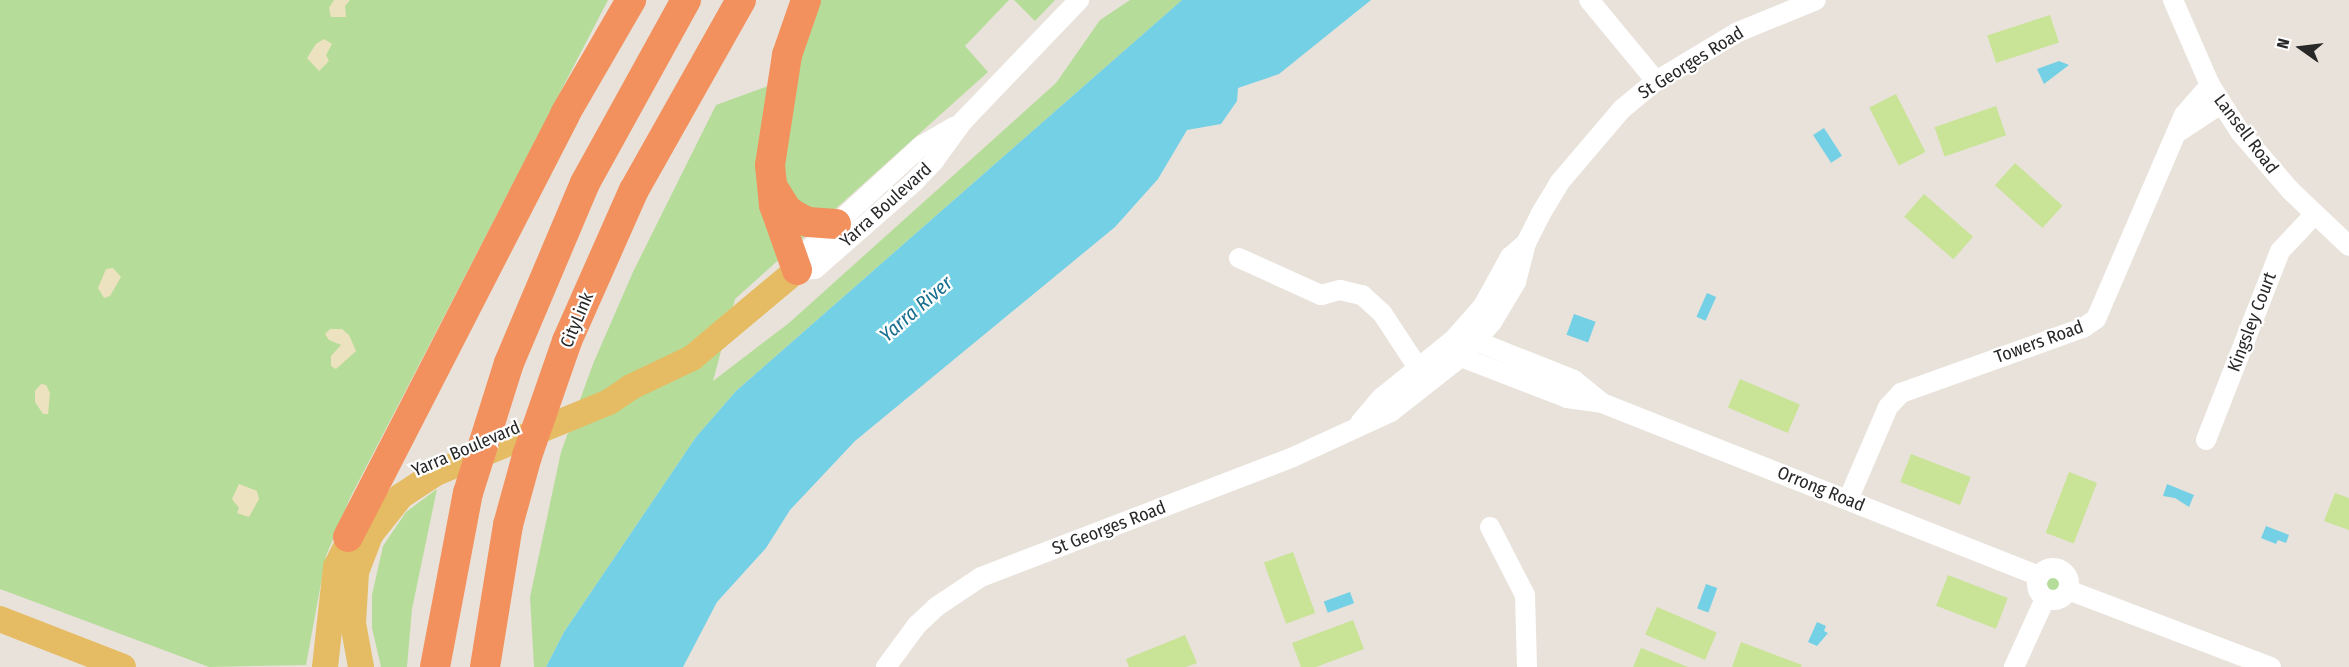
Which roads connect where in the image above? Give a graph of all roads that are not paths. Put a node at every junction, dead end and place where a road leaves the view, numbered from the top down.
1 (631, 0) edge
2 (686, 0) edge
3 (741, 0) edge
4 (806, 0) edge
5 (1079, 0) edge
6 (1589, 0) edge
7 (1816, 0) edge
8 (2173, 0) edge
9 (1656, 81) junction
10 (2210, 85) junction
11 (2221, 104) junction
12 (963, 121) junction
13 (2180, 132) junction
14 (771, 184) junction
15 (2314, 214) junction
16 (836, 225) junction
17 (1526, 243) junction
18 (2349, 246) edge
19 (1239, 258) dead end
20 (797, 270) junction
21 (1476, 341) junction
22 (1457, 348) junction
23 (1423, 375) junction
24 (1602, 403) junction
25 (2206, 440) dead end
26 (432, 468) junction
27 (1848, 500) junction
28 (1490, 527) dead end
29 (348, 537) junction
30 (2039, 576) junction
31 (2068, 590) junction
32 (2045, 598) junction
33 (0, 619) edge
34 (123, 667) edge
35 (325, 667) edge
36 (362, 667) edge
37 (435, 667) edge
38 (484, 667) edge
39 (886, 667) edge
40 (1527, 667) edge
41 (2014, 667) edge
42 (2271, 667) edge

1 - 29 highway
2 - 37 highway
3 - 38 highway, CityLink
4 - 14 highway
5 - 12 street, Yarra Boulevard
6 - 9 street
7 - 9 street, St Georges Road
8 - 10 street, Lansell Road
9 - 17 street, St Georges Road
10 - 11 street, Lansell Road
10 - 13 street, Towers Road
11 - 13 street, Towers Road
11 - 15 street, Lansell Road
12 - 16 street, Yarra Boulevard
12 - 20 street, Yarra Boulevard
13 - 27 street, Towers Road
14 - 16 highway
14 - 20 highway
15 - 18 street, Lansell Road
15 - 25 street, Kingsley Court
16 - 20 street, Yarra Boulevard
17 - 21 street, St Georges Road
17 - 22 street, St Georges Road
19 - 23 street
20 - 26 main road, Yarra Boulevard
21 - 22 street, Orrong Road
21 - 24 street, Orrong Road
22 - 23 street, St Georges Road
22 - 24 street, Orrong Road
23 - 39 street, St Georges Road
24 - 27 street, Orrong Road
26 - 29 main road, Yarra Boulevard
26 - 36 main road, Yarra Boulevard
27 - 30 street, Orrong Road
28 - 40 street
29 - 35 main road, Yarra Boulevard
30 - 31 street
30 - 32 street
31 - 32 street
31 - 42 street
32 - 41 street
33 - 34 main road

